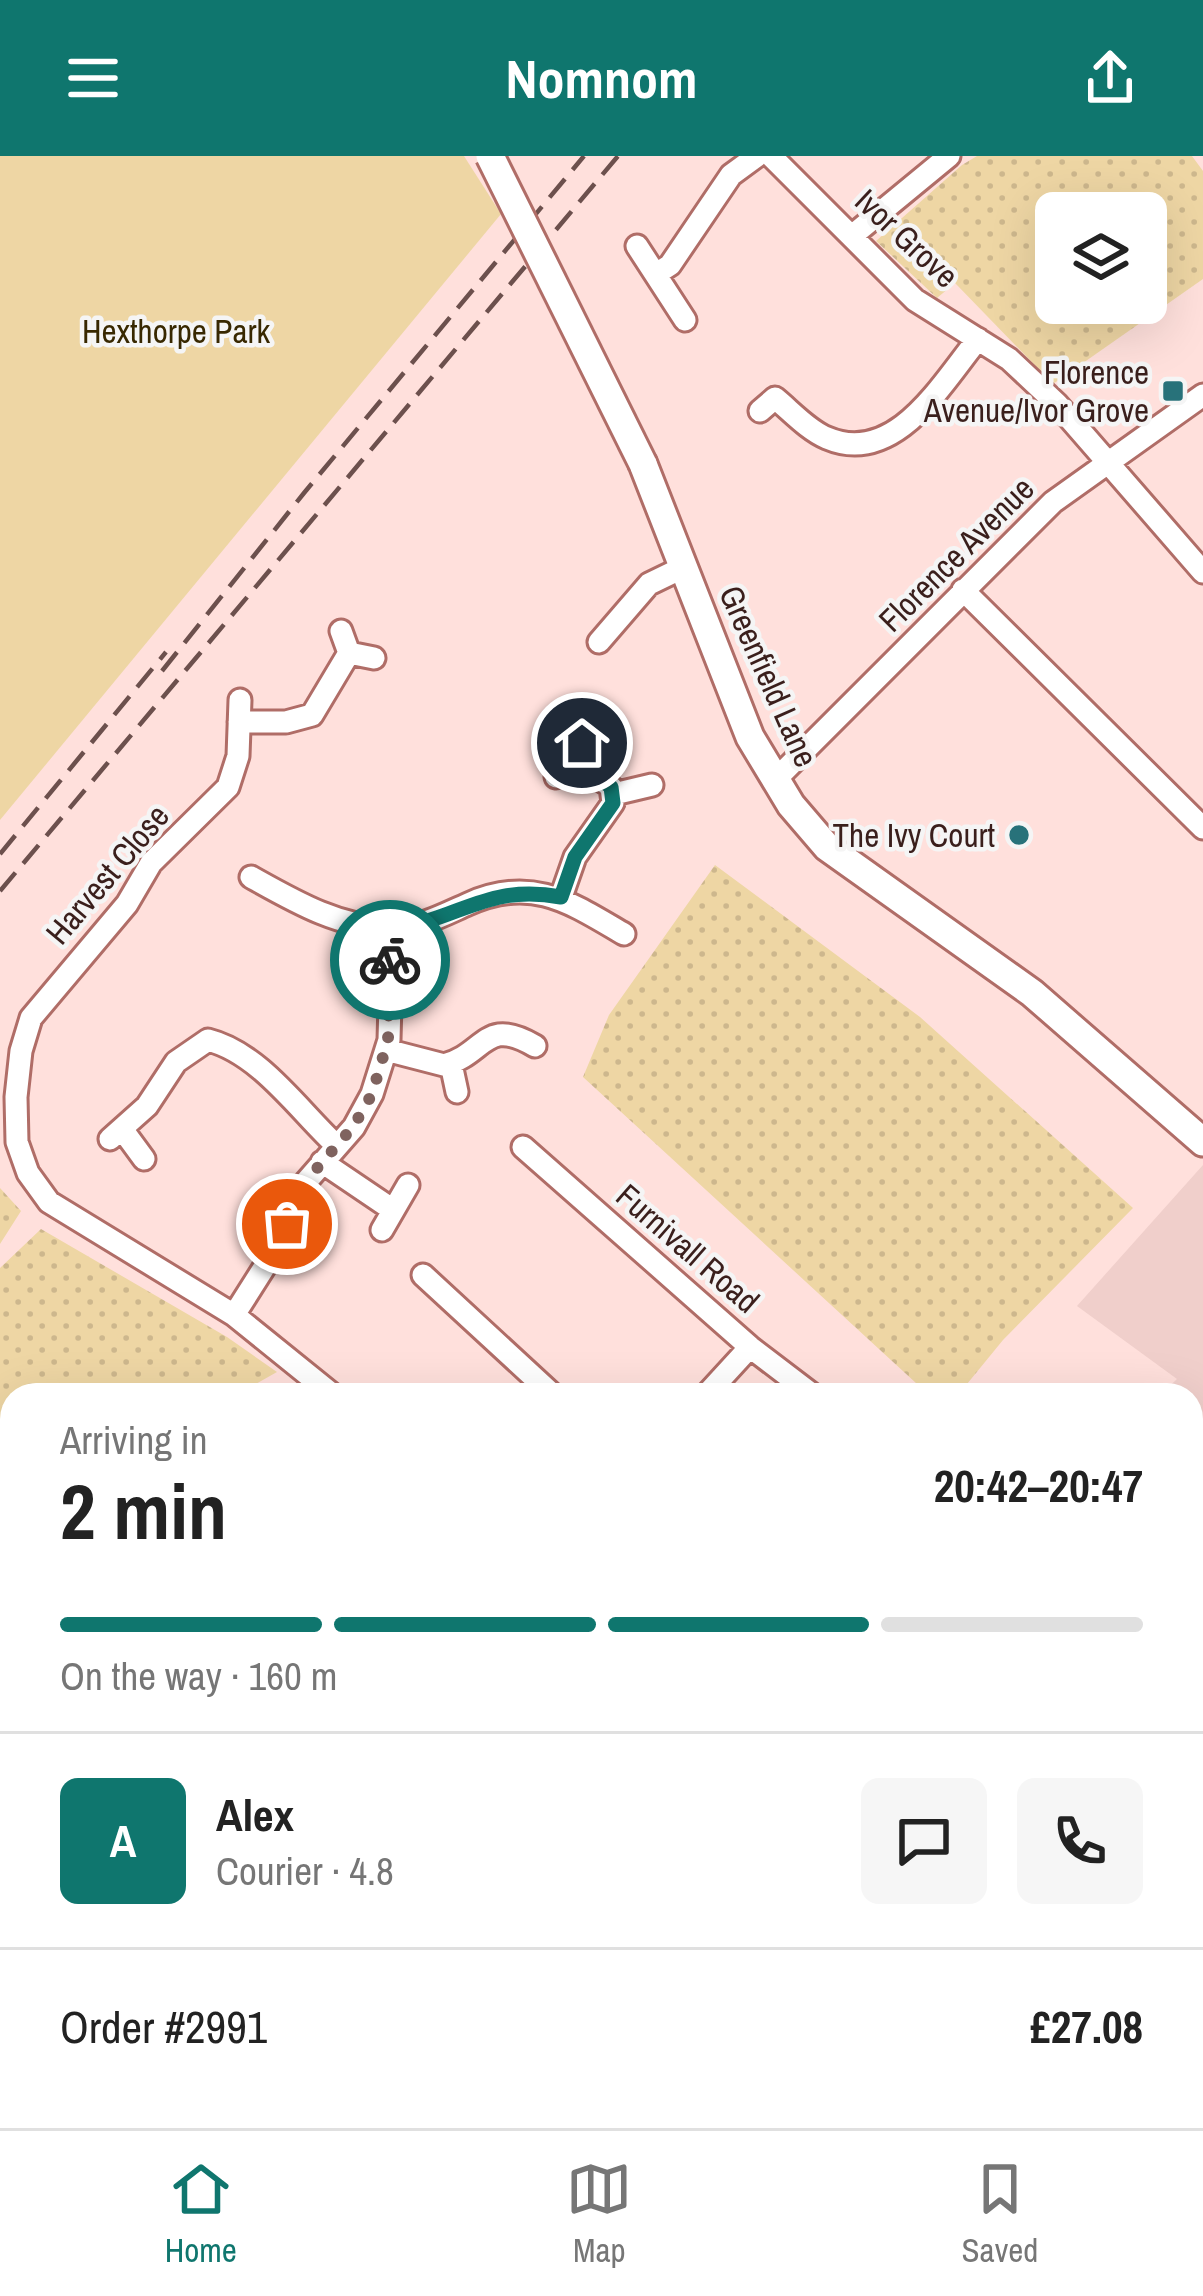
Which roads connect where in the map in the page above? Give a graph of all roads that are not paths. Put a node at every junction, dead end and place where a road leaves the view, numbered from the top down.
1 (490, 156) edge
2 (757, 156) edge
3 (949, 156) edge
4 (782, 159) edge
5 (853, 235) junction
6 (637, 246) dead end
7 (656, 274) junction
8 (685, 320) dead end
9 (978, 339) junction
10 (1203, 395) edge
11 (760, 410) dead end
12 (1104, 463) junction
13 (682, 568) junction
14 (1203, 572) edge
15 (962, 590) junction
16 (341, 631) dead end
17 (599, 642) dead end
18 (350, 653) junction
19 (374, 658) dead end
20 (556, 777) dead end
21 (774, 781) junction
22 (652, 785) dead end
23 (614, 794) junction
24 (1203, 828) edge
25 (294, 874) dead end
26 (250, 878) dead end
27 (281, 894) junction
28 (561, 897) junction
29 (392, 928) junction
30 (624, 934) dead end
31 (207, 1015) dead end
32 (208, 1040) junction
33 (535, 1046) dead end
34 (386, 1050) junction
35 (451, 1064) junction
36 (457, 1092) dead end
37 (1203, 1142) edge
38 (523, 1147) dead end
39 (330, 1154) junction
40 (144, 1160) dead end
41 (408, 1185) dead end
42 (423, 1275) dead end
43 (234, 1316) junction
44 (750, 1347) junction
45 (318, 1383) edge
46 (540, 1383) edge
47 (717, 1383) edge
48 (797, 1383) edge

1 - 13 street, Greenfield Lane, bridge
2 - 7 street
3 - 5 street
4 - 5 street, Ivor Grove
5 - 9 street, Ivor Grove
6 - 7 street
7 - 8 street
9 - 11 street
9 - 12 street, Ivor Grove
10 - 12 street, Florence Avenue
12 - 14 street, Ivor Grove
12 - 15 street, Florence Avenue
13 - 17 street
13 - 21 street, Greenfield Lane
15 - 21 street, Florence Avenue
15 - 24 street
16 - 18 street
18 - 19 street
18 - 43 street, Harvest Close
20 - 23 street
21 - 37 street, Greenfield Lane
22 - 23 street
23 - 28 street
25 - 27 street
26 - 27 street
27 - 29 street
28 - 29 street
28 - 30 street
29 - 34 street
31 - 32 street
32 - 39 street
32 - 40 street
33 - 35 street
34 - 35 street
34 - 39 street
35 - 36 street
38 - 44 street, Furnivall Road
39 - 41 street
39 - 43 street
42 - 46 street
43 - 45 street, Harvest Close
44 - 47 street
44 - 48 street, Furnivall Road

